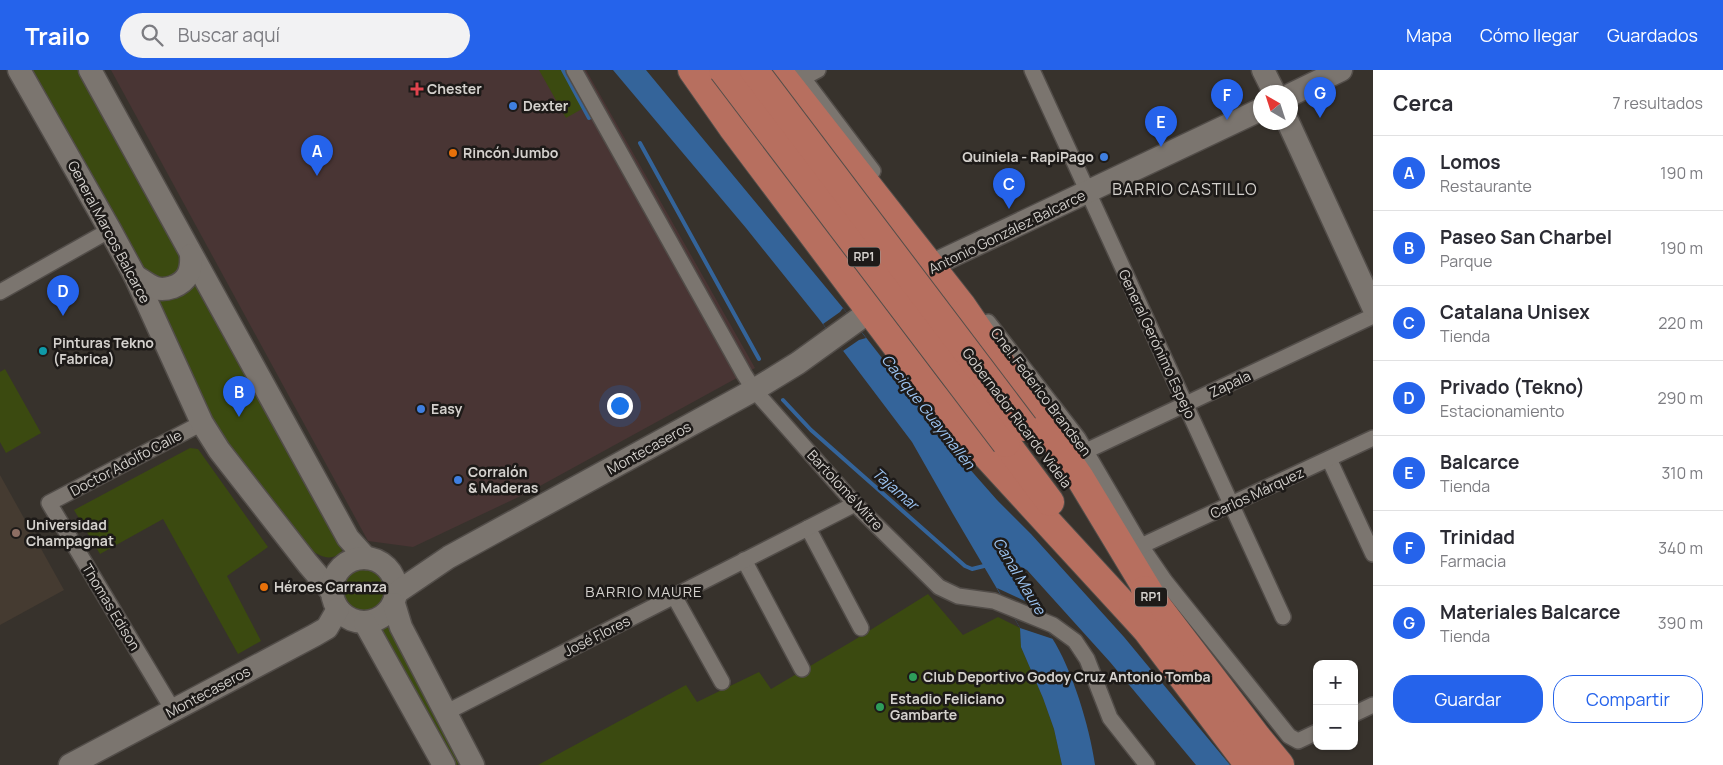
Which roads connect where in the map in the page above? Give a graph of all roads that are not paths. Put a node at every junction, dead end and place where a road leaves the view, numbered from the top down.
1 (19, 70) edge
2 (90, 70) edge
3 (574, 70) edge
4 (692, 70) edge
5 (723, 70) edge
6 (754, 70) edge
7 (778, 70) edge
8 (818, 70) edge
9 (1032, 70) edge
10 (1263, 70) edge
11 (1341, 70) edge
12 (800, 74) edge
13 (1270, 85) edge
14 (1298, 91) edge
15 (1253, 113) edge
16 (1292, 130) edge
17 (1088, 192) junction
18 (110, 230) junction
19 (191, 255) junction
20 (936, 264) junction
21 (135, 276) junction
22 (0, 292) edge
23 (1373, 307) edge
24 (1373, 316) edge
25 (851, 326) junction
26 (754, 390) junction
27 (1185, 405) junction
28 (202, 423) junction
29 (1015, 435) junction
30 (1373, 438) edge
31 (1086, 451) junction
32 (1329, 459) junction
33 (49, 503) joint
34 (855, 504) junction
35 (1231, 504) junction
36 (808, 528) junction
37 (1141, 546) junction
38 (1373, 554) edge
39 (449, 556) junction
40 (372, 560) junction
41 (744, 560) junction
42 (674, 596) junction
43 (395, 598) junction
44 (335, 601) junction
45 (1150, 616) junction
46 (1283, 617) dead end
47 (364, 623) junction
48 (861, 628) dead end
49 (802, 670) dead end
50 (722, 682) dead end
51 (1373, 705) edge
52 (173, 710) junction
53 (1358, 712) edge
54 (446, 713) junction
55 (1313, 734) edge
56 (70, 765) edge
57 (444, 765) edge
58 (473, 765) edge
59 (1147, 765) edge
60 (1249, 765) edge
61 (1280, 765) edge

1 - 18 main road, General Marcos Balcarce
2 - 19 main road
3 - 26 street, Bartolomé Mitre
4 - 25 highway
5 - 29 highway, Gobernador Ricardo Videla / RP1, bridge
6 - 29 highway, Gobernador Ricardo Videla / RP1, bridge
7 - 20 highway
8 - 12 street
9 - 17 street, General Gerónimo Espejo
10 - 13 main road
11 - 14 main road
12 - 20 street, Cnel. Federico Brandsen
15 - 17 main road, Antonio González Balcarce
16 - 23 main road
17 - 20 main road, Antonio González Balcarce
17 - 27 street, General Gerónimo Espejo
18 - 21 main road, General Marcos Balcarce
18 - 22 street
19 - 21 main road
19 - 40 main road
20 - 25 main road, Antonio González Balcarce
20 - 31 street, Cnel. Federico Brandsen
20 - 45 highway
21 - 28 main road, General Marcos Balcarce
24 - 27 street, Zapala
25 - 26 main road, Montecaseros
25 - 45 highway
26 - 34 street, Bartolomé Mitre
26 - 39 main road, Montecaseros
27 - 31 street, Zapala
27 - 35 street, General Gerónimo Espejo
28 - 33 street, Doctor Adolfo Calle
28 - 44 main road, General Marcos Balcarce
29 - 45 highway, Gobernador Ricardo Videla / RP1
30 - 32 street, Carlos Márquez
31 - 37 street, Cnel. Federico Brandsen
32 - 35 street, Carlos Márquez
32 - 38 street
33 - 52 street, Thomas Edison
34 - 36 street, José Flores
34 - 59 street, Bartolomé Mitre
35 - 37 street, Carlos Márquez
35 - 46 street, General Gerónimo Espejo
36 - 41 street, José Flores
36 - 48 street
37 - 55 street, Cnel. Federico Brandsen
39 - 40 main road, Montecaseros
39 - 43 main road, Montecaseros
40 - 43 main road
40 - 44 main road
41 - 42 street, José Flores
41 - 49 street
42 - 50 street
42 - 54 street, José Flores
43 - 47 main road
43 - 54 main road
44 - 47 main road
44 - 52 main road, Montecaseros
45 - 60 highway, Gobernador Ricardo Videla / RP1
45 - 61 highway, Gobernador Ricardo Videla / RP1
47 - 57 main road
51 - 53 street
52 - 56 main road, Montecaseros
54 - 58 main road

